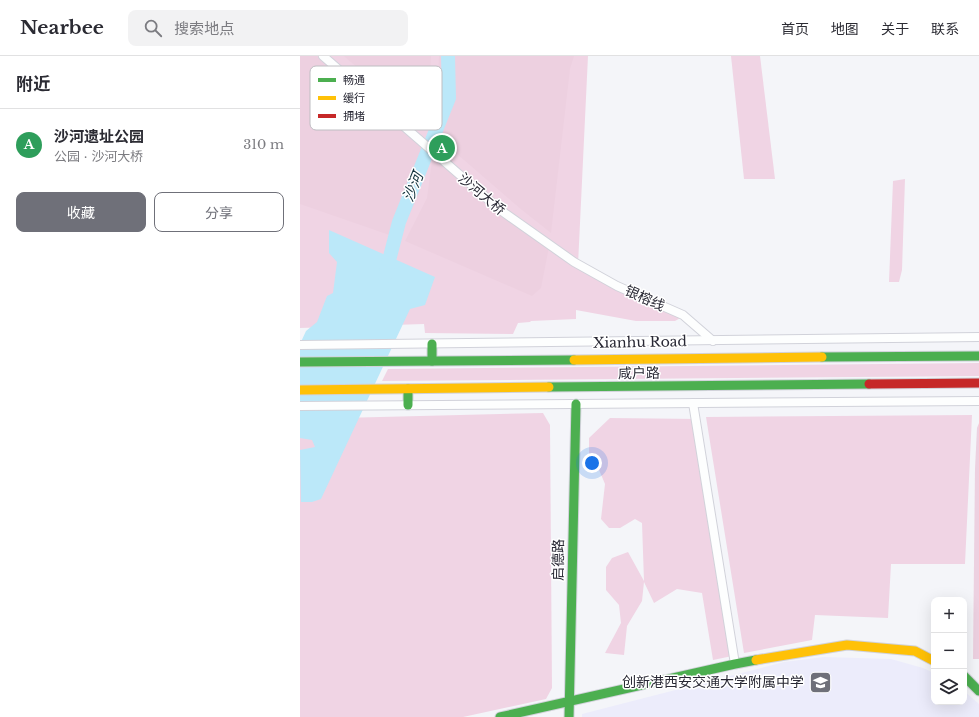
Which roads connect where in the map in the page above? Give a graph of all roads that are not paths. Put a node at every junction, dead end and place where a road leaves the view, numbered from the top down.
1 (323, 56) edge
2 (335, 66) edge
3 (408, 130) edge
4 (574, 262) joint
5 (979, 338) edge
6 (713, 341) junction
7 (432, 344) junction
8 (300, 345) edge
9 (979, 356) edge
10 (432, 361) junction
11 (300, 362) edge
12 (979, 383) edge
13 (408, 389) junction
14 (300, 390) edge
15 (979, 401) edge
16 (693, 403) junction
17 (576, 404) junction
18 (408, 405) junction
19 (300, 406) edge
20 (931, 659) edge
21 (735, 664) junction
22 (967, 678) edge
23 (979, 691) edge
24 (569, 701) junction
25 (500, 717) edge
26 (569, 717) edge

1 - 2 street, 沙河大桥
3 - 4 street, 沙河大桥
4 - 6 street, 银榕线
5 - 6 street, Xianhu Road
6 - 7 street, Xianhu Road
7 - 8 street, Xianhu Road
7 - 10 main road
9 - 10 main road, 咸户路
10 - 11 main road, 咸户路
12 - 13 main road, 咸户路
13 - 14 main road, 咸户路
13 - 18 main road
15 - 16 street
16 - 17 street
16 - 21 street
17 - 18 street
17 - 24 main road, 启德路
18 - 19 street
20 - 21 main road
21 - 24 main road
22 - 23 main road
24 - 25 main road
24 - 26 main road, 启德路

